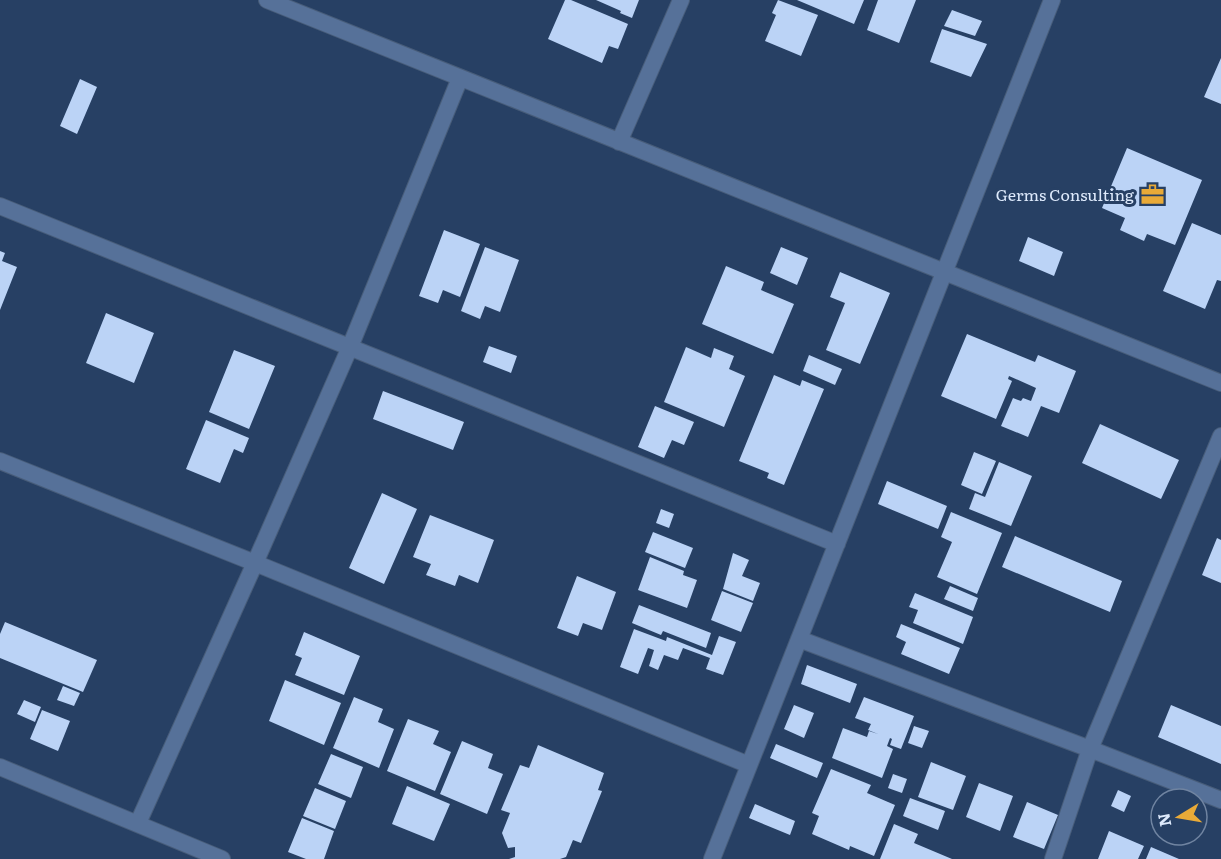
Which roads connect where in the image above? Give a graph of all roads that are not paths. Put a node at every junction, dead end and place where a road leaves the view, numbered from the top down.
1 (267, 0) edge
2 (681, 0) edge
3 (1052, 0) edge
4 (460, 78) junction
5 (619, 142) junction
6 (0, 206) edge
7 (944, 272) junction
8 (350, 347) junction
9 (1221, 383) edge
10 (1221, 436) edge
11 (0, 461) edge
12 (837, 544) junction
13 (255, 563) junction
14 (799, 639) junction
15 (1090, 748) junction
16 (749, 765) junction
17 (0, 767) edge
18 (1221, 800) edge
19 (138, 823) junction
20 (222, 859) edge
21 (712, 859) edge
22 (1053, 859) edge

1 - 4 street
2 - 5 street
3 - 7 street
4 - 5 street
4 - 8 street
5 - 7 street
6 - 8 street
7 - 9 street
7 - 12 street
8 - 12 street
8 - 13 street
10 - 15 street
11 - 13 street
12 - 14 street
13 - 16 street
13 - 19 street
14 - 15 street
14 - 16 street
15 - 18 street
15 - 22 street
16 - 21 street
17 - 19 street
19 - 20 street

